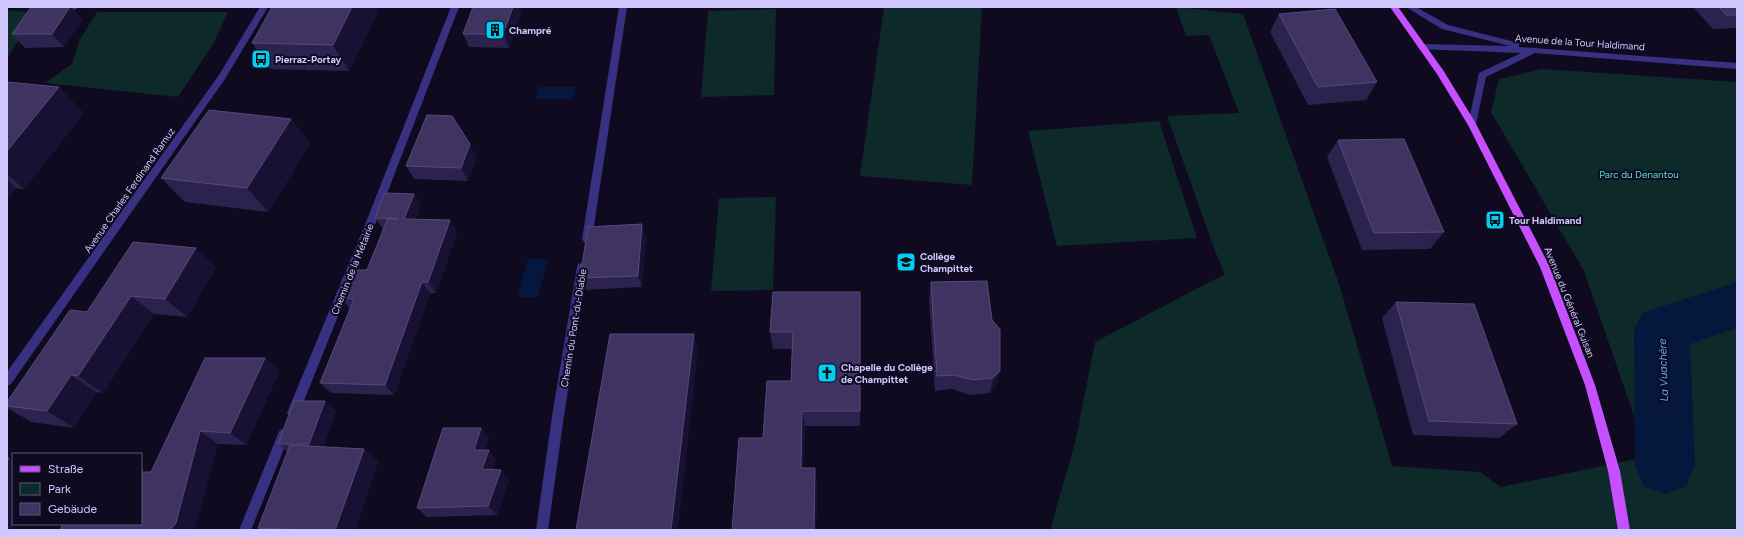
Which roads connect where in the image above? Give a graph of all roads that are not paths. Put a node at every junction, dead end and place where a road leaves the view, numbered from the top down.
1 (39, 7) edge
2 (75, 7) edge
3 (264, 7) edge
4 (455, 7) edge
5 (623, 7) edge
6 (1394, 7) edge
7 (1410, 7) edge
8 (1422, 47) junction
9 (1536, 50) junction
10 (1737, 66) edge
11 (1472, 124) junction
12 (7, 381) edge
13 (245, 530) edge
14 (542, 530) edge
15 (1624, 530) edge

1 - 2 street
3 - 12 street, Avenue Charles Ferdinand Ramuz
4 - 13 street, Chemin de la Métairie
5 - 14 street, Chemin du Pont-du-Diable
6 - 8 main road, Avenue du Général Guisan
7 - 9 street
8 - 9 street, Avenue de la Tour Haldimand
8 - 11 main road, Avenue du Général Guisan
9 - 10 street, Avenue de la Tour Haldimand
9 - 11 street
11 - 15 main road, Avenue du Général Guisan

